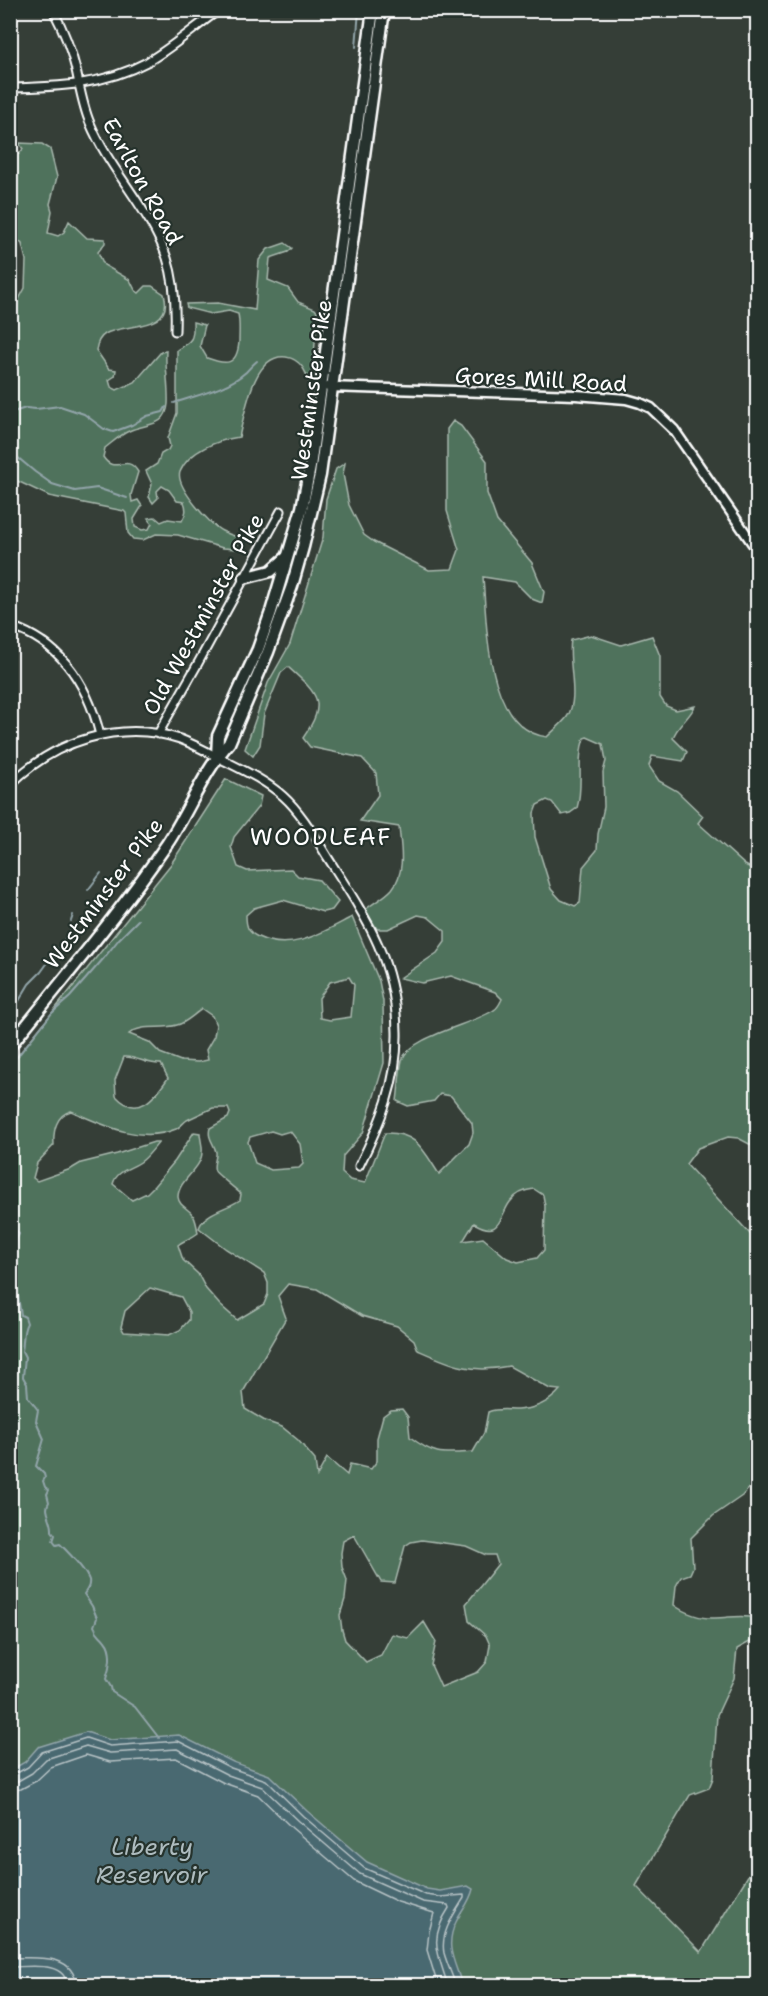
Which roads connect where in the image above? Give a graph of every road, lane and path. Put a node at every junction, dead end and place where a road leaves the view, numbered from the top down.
1 (53, 10) edge
2 (219, 10) edge
3 (384, 10) edge
4 (372, 13) edge
5 (79, 84) junction
6 (10, 88) edge
7 (175, 331) dead end
8 (327, 387) junction
9 (281, 511) dead end
10 (758, 551) edge
11 (289, 554) junction
12 (243, 579) junction
13 (10, 626) edge
14 (158, 734) junction
15 (100, 735) junction
16 (217, 757) junction
17 (10, 785) edge
18 (10, 1046) edge
19 (359, 1166) dead end

1 - 5 street, Earlton Road
2 - 5 street
3 - 8 highway, Westminster Pike
4 - 8 highway, Westminster Pike
5 - 6 street
5 - 7 street, Earlton Road
8 - 10 street, Gores Mill Road
8 - 11 highway, Westminster Pike
8 - 16 highway, Westminster Pike
9 - 12 street, Old Westminster Pike
11 - 12 highway
11 - 16 highway, Westminster Pike
12 - 14 street, Old Westminster Pike
13 - 15 street
14 - 15 street
14 - 16 street
15 - 17 street
16 - 18 highway, Westminster Pike
16 - 19 street

